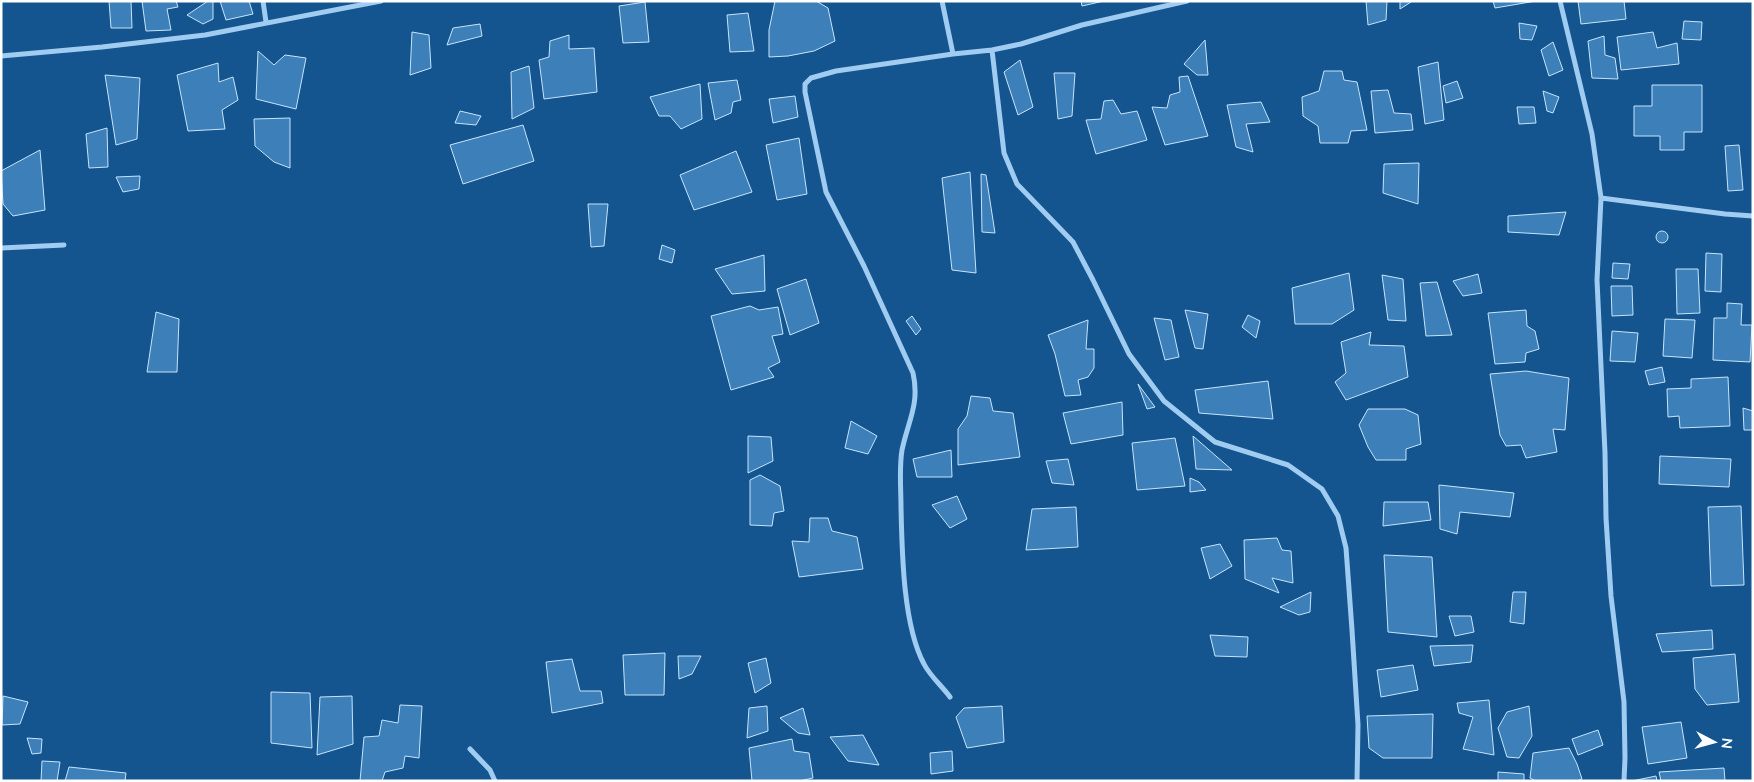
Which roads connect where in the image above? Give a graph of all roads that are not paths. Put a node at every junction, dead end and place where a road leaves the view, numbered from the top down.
1 (263, 1) edge
2 (381, 1) edge
3 (942, 1) edge
4 (1187, 1) edge
5 (1560, 1) edge
6 (266, 22) junction
7 (992, 50) junction
8 (953, 54) junction
9 (1, 56) edge
10 (1601, 198) junction
11 (1753, 216) edge
12 (64, 246) dead end
13 (1, 248) edge
14 (950, 697) dead end
15 (470, 749) dead end
16 (495, 781) edge
17 (1357, 781) edge
18 (1624, 781) edge

1 - 6 street
2 - 6 street
3 - 8 street
4 - 7 street
5 - 10 street
6 - 9 street
7 - 8 street
7 - 17 street
8 - 14 street
10 - 11 street
10 - 18 street
12 - 13 street
15 - 16 street

